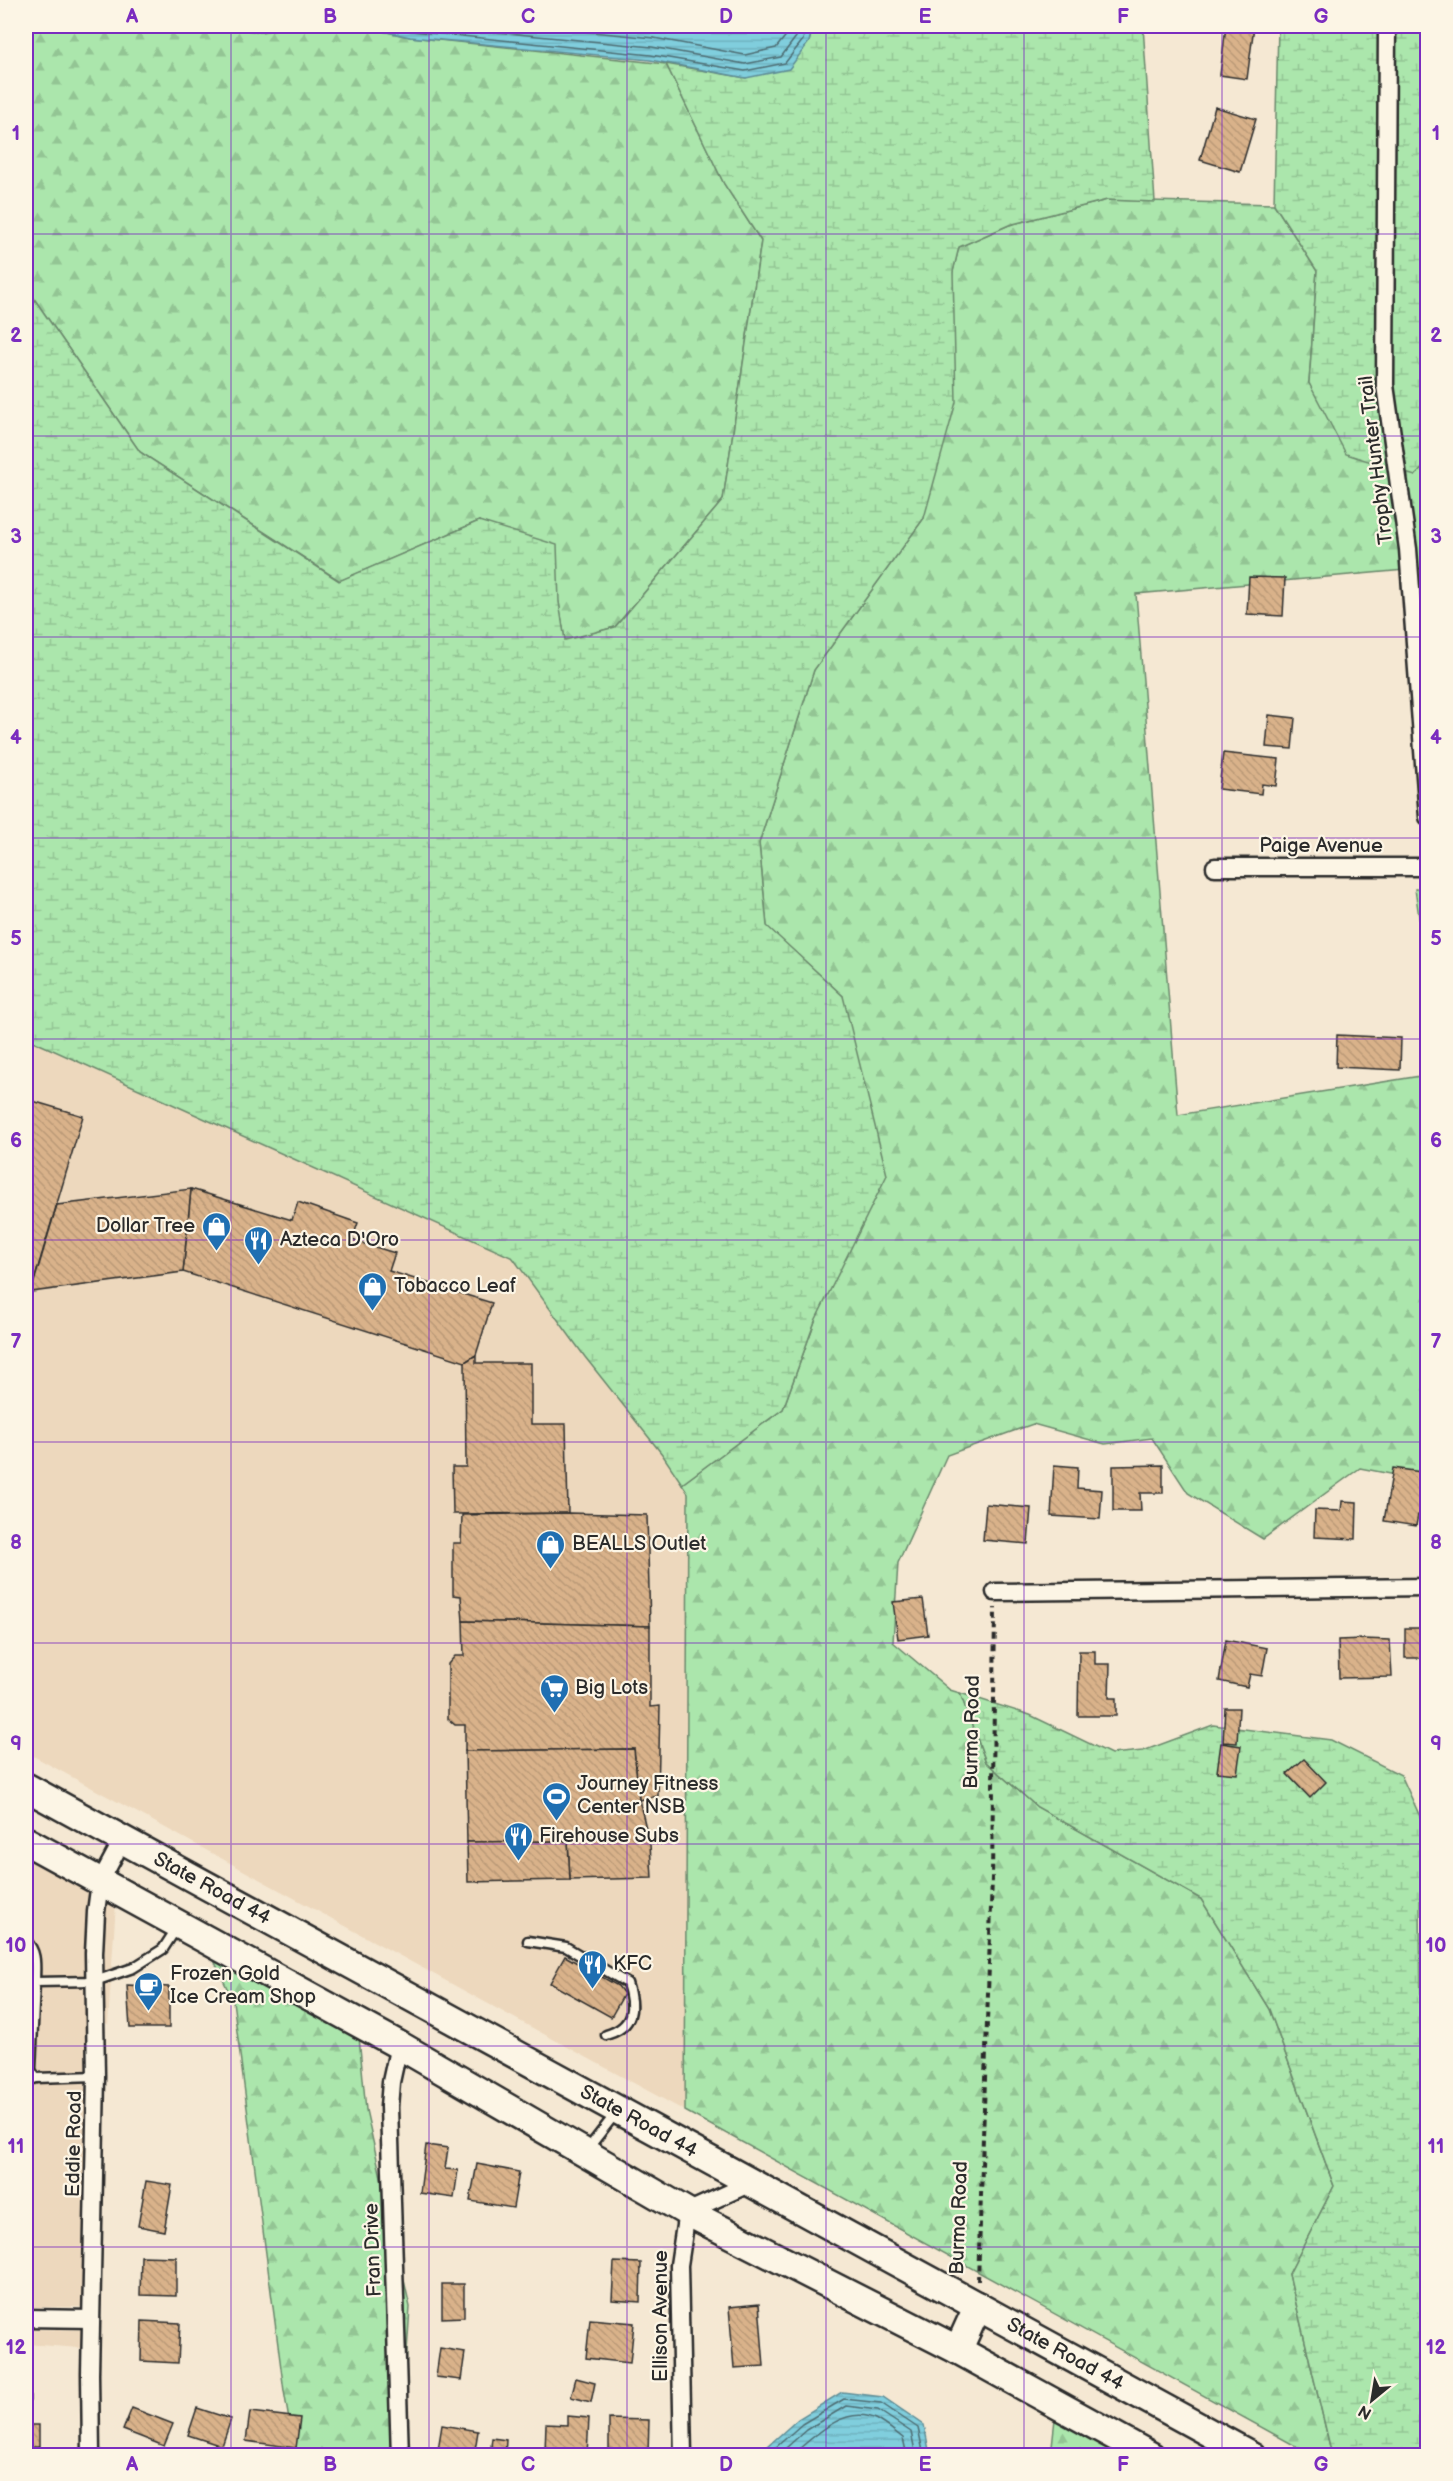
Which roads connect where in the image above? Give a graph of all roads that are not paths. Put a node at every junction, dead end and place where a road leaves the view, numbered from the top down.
1 (1388, 26) edge
2 (1428, 817) edge
3 (1215, 867) dead end
4 (1428, 867) edge
5 (1428, 1587) edge
6 (995, 1592) road end
7 (26, 1787) edge
8 (123, 1839) junction
9 (26, 1841) edge
10 (100, 1882) junction
11 (179, 1925) junction
12 (26, 1941) edge
13 (528, 1941) dead end
14 (95, 1981) junction
15 (35, 1982) junction
16 (606, 2035) dead end
17 (399, 2044) junction
18 (96, 2076) junction
19 (36, 2078) junction
20 (26, 2082) edge
21 (619, 2109) junction
22 (585, 2152) junction
23 (751, 2183) junction
24 (687, 2212) junction
25 (978, 2306) junction
26 (26, 2318) edge
27 (92, 2319) junction
28 (958, 2350) junction
29 (91, 2456) edge
30 (400, 2456) edge
31 (683, 2456) edge
32 (1151, 2456) edge
33 (1252, 2456) edge

1 - 2 street, Trophy Hunter Trail
3 - 4 street, Paige Avenue
5 - 6 street
7 - 8 main road, State Road 44
8 - 10 street, Eddie Road
8 - 21 main road, State Road 44
9 - 10 main road
10 - 11 main road
10 - 14 street, Eddie Road
11 - 14 lane
11 - 17 main road
12 - 15 lane
13 - 16 lane
14 - 15 lane
14 - 18 street, Eddie Road
15 - 19 lane
17 - 22 main road
17 - 30 street, Fran Drive
18 - 19 lane
18 - 27 street, Eddie Road
19 - 20 lane
21 - 22 lane
21 - 23 main road, State Road 44
22 - 24 main road
23 - 24 street
23 - 25 main road, State Road 44
24 - 28 main road
24 - 31 street, Ellison Avenue
25 - 28 main road
25 - 33 main road, State Road 44
26 - 27 street
27 - 29 street, Eddie Road
28 - 32 main road

